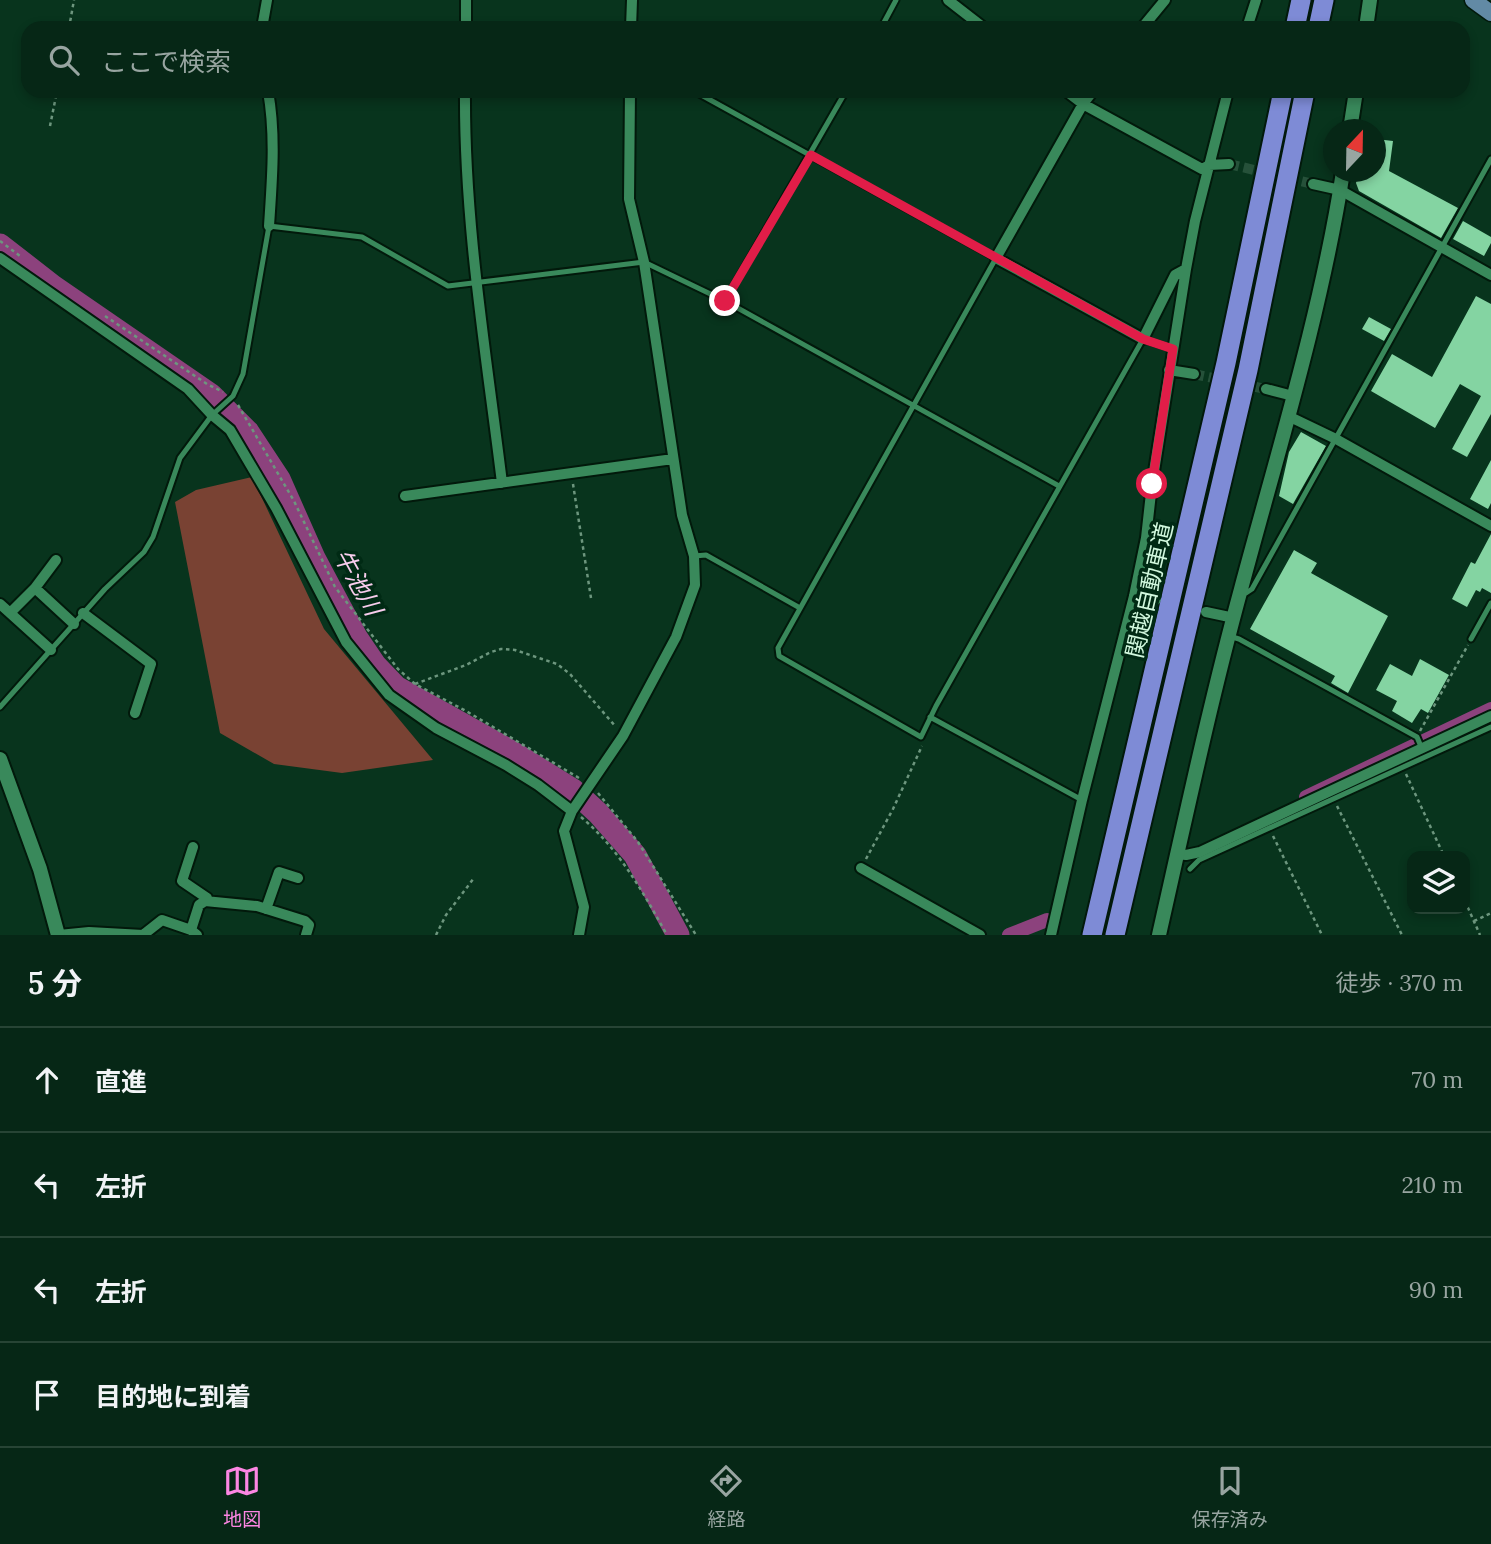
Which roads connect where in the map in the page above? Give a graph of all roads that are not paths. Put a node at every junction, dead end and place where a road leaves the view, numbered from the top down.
1 (267, 0) edge
2 (466, 0) edge
3 (632, 0) edge
4 (897, 0) edge
5 (948, 0) edge
6 (1164, 0) edge
7 (1255, 0) edge
8 (1300, 0) edge
9 (1324, 0) edge
10 (1370, 0) edge
11 (1473, 0) edge
12 (1491, 13) edge
13 (263, 21) edge
14 (466, 21) edge
15 (631, 21) edge
16 (885, 21) edge
17 (975, 21) edge
18 (1148, 21) edge
19 (1249, 21) edge
20 (1296, 21) edge
21 (1320, 21) edge
22 (1367, 21) edge
23 (269, 98) edge
24 (465, 98) edge
25 (631, 98) edge
26 (707, 98) edge
27 (842, 98) edge
28 (1075, 98) edge
29 (1088, 98) edge
30 (1226, 98) edge
31 (1282, 98) edge
32 (1305, 98) edge
33 (1355, 98) edge
34 (1083, 104) junction
35 (1352, 119) edge
36 (811, 155) junction
37 (1491, 159) edge
38 (1229, 164) tunnel mouth
39 (1209, 165) junction
40 (1341, 182) edge
41 (1313, 184) tunnel mouth
42 (1340, 190) junction
43 (269, 226) junction
44 (1442, 248) junction
45 (0, 258) edge
46 (996, 258) junction
47 (645, 262) junction
48 (1186, 269) junction
49 (1491, 275) edge
50 (477, 284) junction
51 (725, 301) junction
52 (1143, 339) junction
53 (1173, 349) junction
54 (1169, 370) junction
55 (1194, 374) tunnel mouth
56 (1266, 389) tunnel mouth
57 (1293, 396) junction
58 (915, 407) junction
59 (212, 415) junction
60 (1288, 416) junction
61 (1336, 439) junction
62 (673, 459) junction
63 (502, 482) junction
64 (1059, 486) junction
65 (405, 496) dead end
66 (1491, 526) edge
67 (694, 556) junction
68 (56, 560) dead end
69 (36, 588) junction
70 (1240, 593) junction
71 (1134, 596) junction
72 (1156, 600) dead end
73 (1491, 603) edge
74 (0, 604) edge
75 (800, 608) junction
76 (1206, 612) dead end
77 (10, 613) junction
78 (83, 614) junction
79 (1234, 618) junction
80 (74, 624) junction
81 (1229, 636) junction
82 (1471, 639) road end
83 (51, 650) junction
84 (0, 707) edge
85 (135, 713) dead end
86 (1491, 716) edge
87 (930, 717) junction
88 (1491, 727) edge
89 (1422, 748) junction
90 (0, 759) edge
91 (1082, 800) junction
92 (574, 809) junction
93 (193, 847) dead end
94 (1177, 854) junction
95 (861, 868) road end
96 (1190, 869) dead end
97 (298, 878) dead end
98 (208, 901) junction
99 (266, 909) junction
100 (194, 932) edge
101 (59, 935) edge
102 (306, 935) edge
103 (579, 935) edge
104 (980, 935) edge
105 (1051, 935) edge
106 (1092, 935) edge
107 (1115, 935) edge
108 (1159, 935) edge

1 - 13 street
2 - 14 street
3 - 15 street
4 - 16 lane
5 - 17 street
6 - 18 street
7 - 19 street
8 - 20 highway
9 - 21 highway
10 - 22 street
11 - 12 main road
23 - 43 street
24 - 50 street
25 - 47 street
26 - 36 lane
27 - 36 lane
28 - 34 street
29 - 34 street
30 - 39 street
31 - 106 highway, 関越自動車道
32 - 107 highway, 関越自動車道
33 - 35 street
34 - 39 street
34 - 46 street
36 - 46 lane
36 - 51 lane
37 - 44 lane
38 - 39 street
39 - 48 street
40 - 42 street
41 - 42 street
42 - 44 street
42 - 57 street
43 - 50 lane
43 - 59 lane
44 - 49 street
44 - 61 lane
45 - 59 street
46 - 52 street
46 - 58 lane
47 - 50 lane
47 - 51 lane
47 - 62 street
48 - 52 street
48 - 53 street
50 - 63 street
51 - 58 lane
52 - 53 lane
52 - 64 lane
53 - 54 street
54 - 55 street
54 - 71 street
56 - 57 street
57 - 60 street
58 - 64 lane
58 - 75 lane
59 - 78 lane
59 - 92 street
60 - 61 street
60 - 70 street
61 - 66 street
61 - 70 lane
62 - 63 street
62 - 67 street
63 - 65 street
64 - 87 lane
67 - 75 lane
67 - 92 street
68 - 69 street
69 - 77 street
69 - 80 street
70 - 79 street
71 - 72 street
71 - 91 street
73 - 82 lane
74 - 77 street
75 - 87 lane
76 - 79 street
77 - 83 street
78 - 80 lane
78 - 85 street
79 - 81 street
80 - 83 lane
81 - 89 lane
81 - 94 street
83 - 84 lane
86 - 89 street
87 - 91 lane
88 - 96 lane
89 - 94 street
90 - 101 street
91 - 105 street
92 - 103 street
93 - 98 street
94 - 108 street
95 - 104 street
97 - 99 street
98 - 99 street
98 - 100 street
99 - 102 street
100 - 101 street

